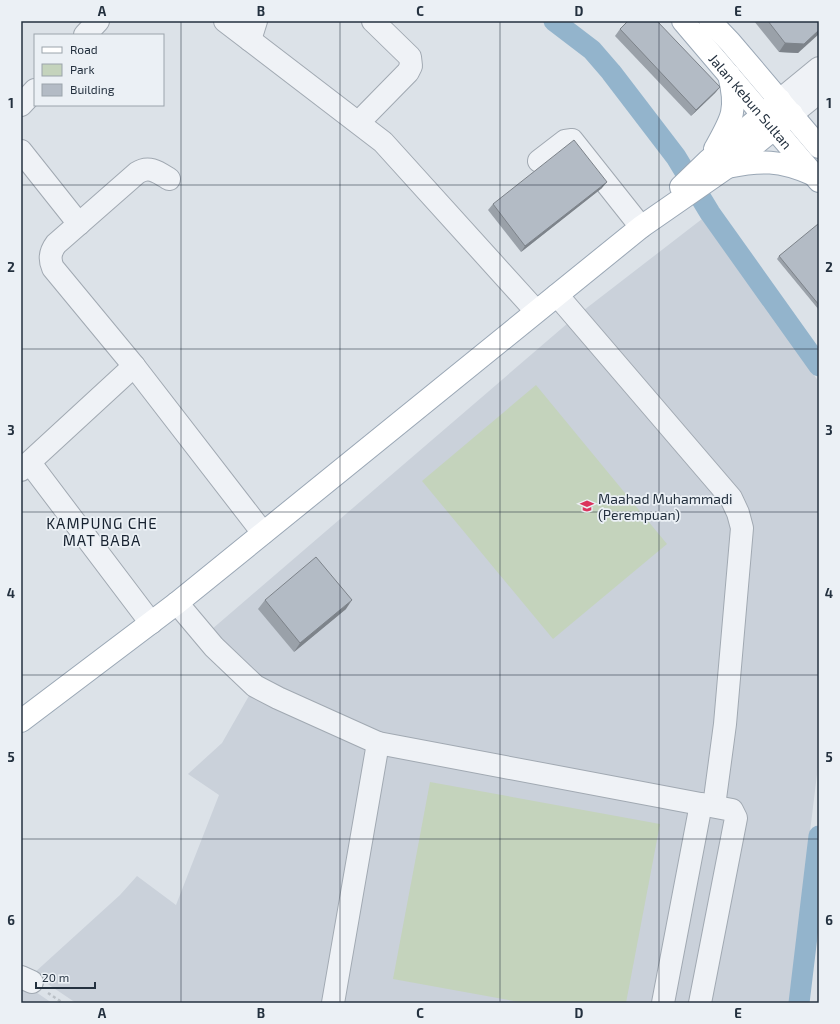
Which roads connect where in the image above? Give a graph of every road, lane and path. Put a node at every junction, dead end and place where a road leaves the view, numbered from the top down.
1 (98, 21) edge
2 (225, 21) edge
3 (373, 21) edge
4 (683, 21) edge
5 (710, 21) edge
6 (253, 31) edge
7 (86, 34) edge
8 (819, 68) edge
9 (729, 73) junction
10 (34, 91) edge
11 (819, 92) edge
12 (21, 105) edge
13 (786, 107) junction
14 (769, 121) junction
15 (359, 122) junction
16 (819, 147) edge
17 (21, 151) edge
18 (540, 161) dead end
19 (713, 168) junction
20 (816, 178) edge
21 (169, 179) dead end
22 (78, 224) junction
23 (641, 227) junction
24 (557, 295) junction
25 (536, 311) junction
26 (134, 366) junction
27 (25, 466) edge
28 (263, 533) junction
29 (177, 603) junction
30 (151, 623) junction
31 (21, 721) edge
32 (378, 743) junction
33 (707, 805) junction
34 (337, 1002) edge
35 (662, 1003) edge
36 (700, 1003) edge

1 - 7 street
2 - 6 street
3 - 15 street
4 - 9 main road, Jalan Kebun Sultan
5 - 13 main road, Jalan Kebun Sultan
6 - 15 street
8 - 13 street
9 - 14 main road, Jalan Kebun Sultan
9 - 19 main road
10 - 12 street
11 - 13 street
13 - 14 main road
13 - 16 main road, Jalan Kebun Sultan
14 - 19 main road
14 - 20 main road, Jalan Kebun Sultan
15 - 25 street
17 - 22 street
18 - 23 street
19 - 20 main road
19 - 23 main road
21 - 22 street
22 - 26 street
23 - 24 main road
24 - 25 main road
24 - 33 street
25 - 28 main road
26 - 27 street
26 - 28 street
27 - 30 street
28 - 29 main road
29 - 30 main road
29 - 32 street
30 - 31 main road
32 - 33 street
32 - 34 street
33 - 35 street
33 - 36 street

